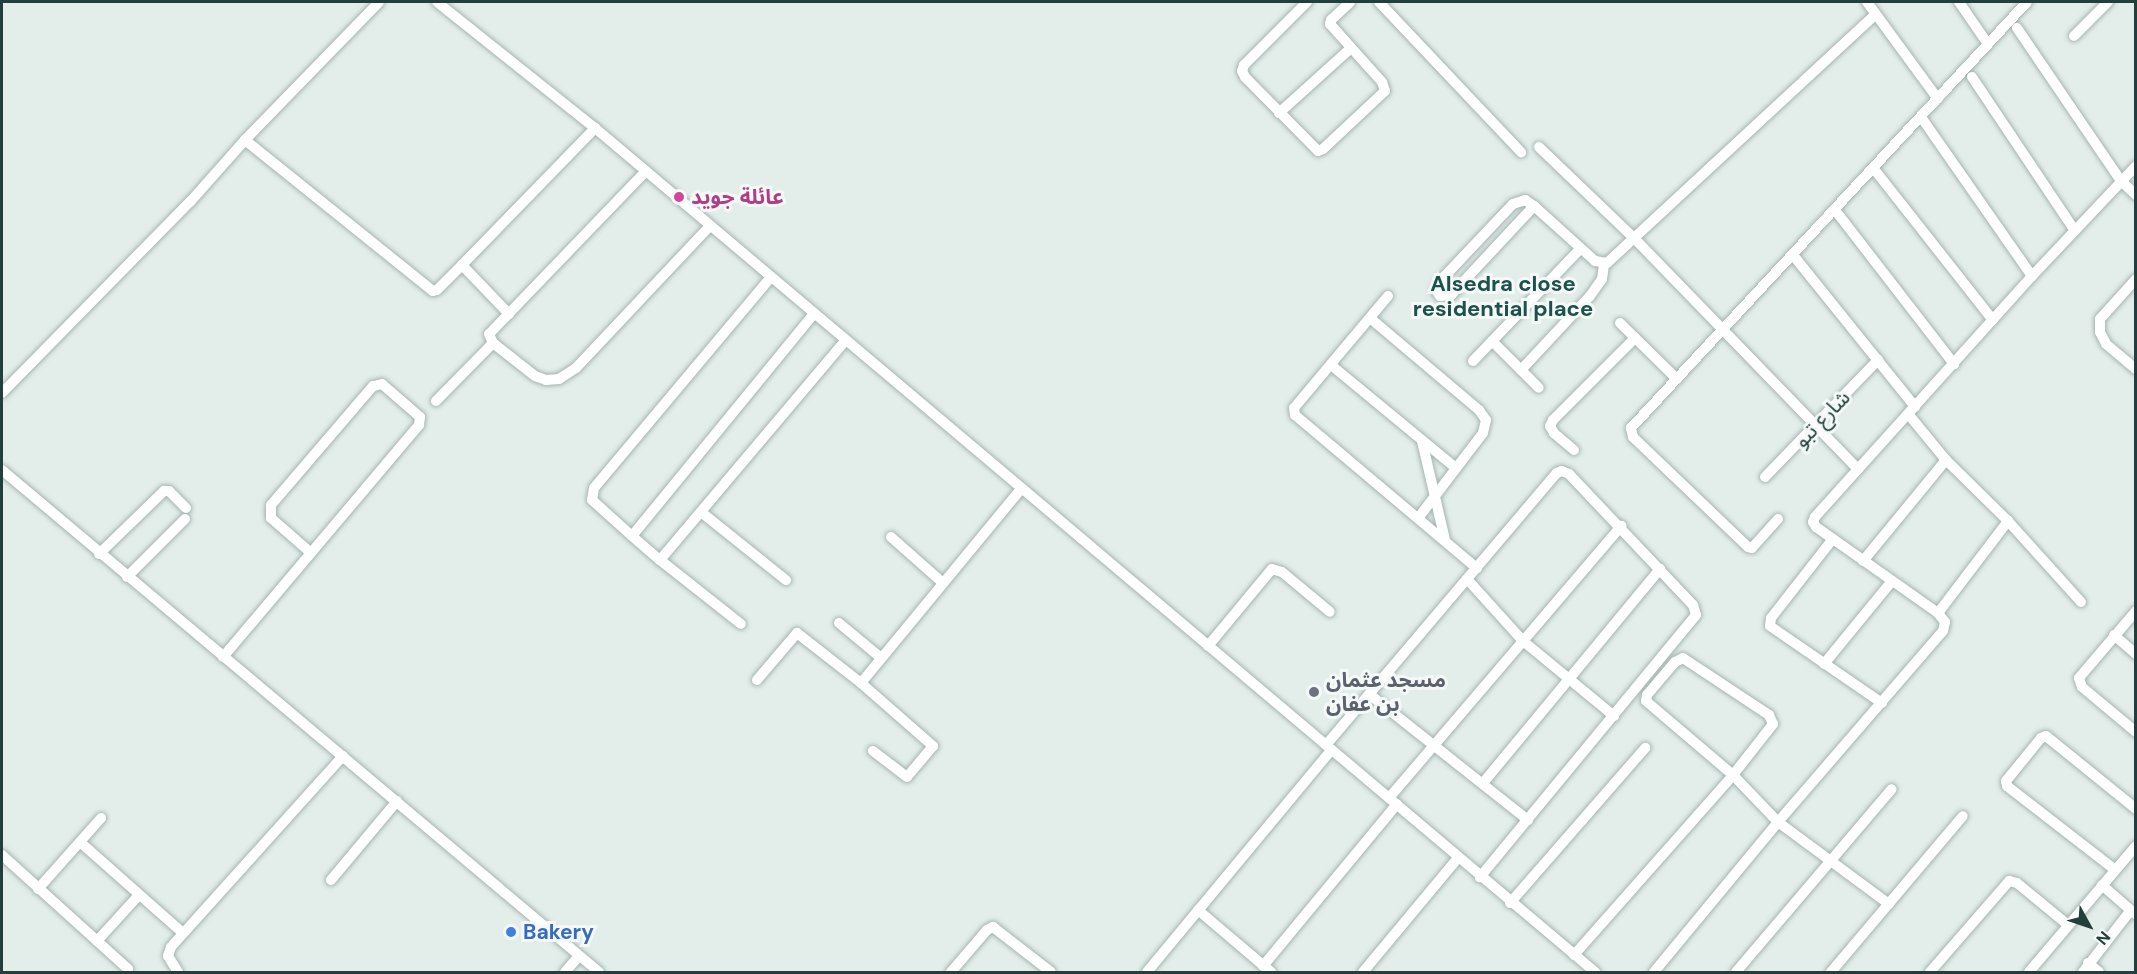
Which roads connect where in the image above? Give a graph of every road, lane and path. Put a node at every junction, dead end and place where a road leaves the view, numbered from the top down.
1 (378, 2) edge
2 (437, 2) edge
3 (1307, 2) edge
4 (1350, 2) edge
5 (1379, 2) edge
6 (1867, 2) edge
7 (1959, 2) edge
8 (2027, 2) edge
9 (2108, 2) edge
10 (1875, 15) junction
11 (2017, 28) dead end
12 (2074, 36) dead end
13 (1988, 44) junction
14 (1351, 48) junction
15 (1972, 77) dead end
16 (1938, 99) junction
17 (1279, 113) junction
18 (1921, 117) junction
19 (595, 128) junction
20 (245, 140) junction
21 (1539, 147) dead end
22 (1521, 152) dead end
23 (2136, 166) edge
24 (1874, 169) junction
25 (646, 171) junction
26 (2121, 181) junction
27 (2136, 195) edge
28 (1534, 206) junction
29 (1835, 210) junction
30 (710, 226) junction
31 (2074, 231) junction
32 (1634, 238) junction
33 (1580, 249) junction
34 (1793, 255) junction
35 (1604, 264) junction
36 (462, 265) junction
37 (2032, 276) junction
38 (771, 277) junction
39 (2136, 279) edge
40 (1388, 296) dead end
41 (509, 314) junction
42 (814, 314) junction
43 (1370, 318) junction
44 (1993, 320) junction
45 (1620, 323) dead end
46 (1724, 330) junction
47 (1635, 338) junction
48 (845, 340) junction
49 (1492, 341) junction
50 (493, 343) junction
51 (1878, 360) junction
52 (1473, 361) dead end
53 (1954, 364) junction
54 (1331, 365) junction
55 (2136, 369) edge
56 (1521, 370) junction
57 (1677, 379) junction
58 (1539, 388) dead end
59 (2, 393) edge
60 (436, 401) dead end
61 (1912, 411) junction
62 (1816, 425) junction
63 (1422, 440) junction
64 (1574, 450) dead end
65 (1946, 460) junction
66 (1456, 468) junction
67 (1858, 469) junction
68 (2, 470) edge
69 (1765, 477) dead end
70 (1021, 489) junction
71 (1435, 495) junction
72 (701, 512) junction
73 (1419, 517) junction
74 (1778, 519) dead end
75 (2008, 521) junction
76 (1621, 526) junction
77 (632, 537) junction
78 (891, 537) dead end
79 (1445, 540) junction
80 (1832, 540) junction
81 (310, 552) junction
82 (99, 554) junction
83 (660, 560) junction
84 (1863, 561) junction
85 (1477, 568) junction
86 (1660, 569) junction
87 (127, 577) junction
88 (786, 579) dead end
89 (1467, 579) junction
90 (1891, 582) junction
91 (943, 583) junction
92 (2081, 602) dead end
93 (2136, 611) edge
94 (1330, 612) dead end
95 (1938, 613) junction
96 (839, 623) dead end
97 (741, 624) dead end
98 (2114, 635) junction
99 (1523, 641) junction
100 (1208, 646) junction
101 (2136, 654) edge
102 (223, 657) junction
103 (881, 658) junction
104 (1824, 664) junction
105 (757, 680) dead end
106 (1569, 680) junction
107 (861, 682) junction
108 (1370, 694) junction
109 (1881, 704) junction
110 (1614, 716) junction
111 (2136, 732) edge
112 (1436, 745) junction
113 (1329, 747) junction
114 (1645, 748) dead end
115 (873, 751) dead end
116 (343, 756) junction
117 (1733, 775) junction
118 (1483, 783) junction
119 (1892, 789) dead end
120 (397, 801) junction
121 (1393, 801) junction
122 (2136, 809) edge
123 (1963, 816) dead end
124 (101, 819) dead end
125 (1528, 820) junction
126 (1778, 822) junction
127 (80, 842) junction
128 (2136, 846) edge
129 (2, 855) edge
130 (1458, 858) junction
131 (1830, 859) junction
132 (2114, 869) junction
133 (1480, 878) junction
134 (331, 880) dead end
135 (2102, 885) junction
136 (38, 889) junction
137 (140, 895) junction
138 (1510, 903) junction
139 (1889, 904) junction
140 (1198, 910) junction
141 (2133, 912) edge
142 (2068, 926) junction
143 (183, 933) junction
144 (98, 941) junction
145 (1574, 955) junction
146 (579, 956) junction
147 (2086, 968) edge
148 (128, 969) dead end
149 (1267, 969) edge
150 (1152, 971) edge
151 (178, 972) edge
152 (565, 972) edge
153 (599, 972) edge
154 (951, 972) edge
155 (1048, 972) edge
156 (1363, 972) edge
157 (1595, 972) edge
158 (1654, 972) edge
159 (1736, 972) edge
160 (1831, 972) edge
161 (1930, 972) edge
162 (2029, 972) edge
163 (2099, 972) edge

1 - 20 street
2 - 19 street
3 - 17 street
4 - 14 street
5 - 22 street
6 - 10 street
7 - 13 street
8 - 13 street
9 - 12 street
10 - 16 street
10 - 32 street
11 - 26 street
13 - 16 street
14 - 17 street
14 - 17 street
15 - 31 street
16 - 18 street
18 - 24 street
18 - 37 street
19 - 25 street
19 - 36 street
20 - 36 street
20 - 59 street
21 - 32 street
23 - 26 street
24 - 29 street
24 - 44 street
25 - 30 street
25 - 41 street
26 - 27 street
26 - 31 street
28 - 28 street
28 - 33 street
29 - 34 street
29 - 53 street
30 - 38 street
30 - 50 street
31 - 37 street
32 - 35 street
32 - 46 street
33 - 35 street
33 - 49 street
34 - 46 street
34 - 51 street
35 - 56 street
36 - 41 street
37 - 44 street
38 - 42 street
38 - 77 street
39 - 55 street
40 - 43 street
41 - 50 street
42 - 48 street
42 - 77 street
43 - 54 street
43 - 66 street
44 - 53 street
45 - 47 street
46 - 57 street
46 - 62 street
47 - 57 street
47 - 64 street
48 - 70 street
48 - 72 street
49 - 52 street
49 - 56 street
50 - 60 street
51 - 61 street
51 - 62 street, شارع تبو
53 - 61 street
54 - 63 street
54 - 73 street
56 - 58 street
57 - 74 street
61 - 65 street
61 - 67 street
62 - 67 street
62 - 69 street, شارع تبو
63 - 66 street
63 - 71 street
65 - 75 street
65 - 84 street
66 - 71 street
67 - 80 street
68 - 82 street
70 - 91 street
70 - 100 street
71 - 73 street
71 - 79 street
72 - 83 street
72 - 88 street
73 - 79 street
75 - 92 street
75 - 95 street
76 - 85 street
76 - 86 street
76 - 99 street
77 - 83 street
78 - 91 street
79 - 85 street
80 - 84 street
80 - 104 street
81 - 81 street
81 - 102 street
82 - 87 street
82 - 87 street
83 - 97 street
84 - 90 street
85 - 89 street
86 - 106 street
86 - 110 street
87 - 102 street
89 - 99 street
89 - 108 street
90 - 95 street
90 - 104 street
91 - 103 street
93 - 98 street
94 - 100 street
95 - 109 street
96 - 103 street
98 - 101 street
98 - 111 street
99 - 106 street
99 - 112 street
100 - 113 street
102 - 116 street
103 - 107 street
104 - 109 street
105 - 107 street
106 - 110 street
106 - 118 street
107 - 115 street
108 - 112 street
108 - 113 street
109 - 126 street
110 - 125 street
112 - 118 street
112 - 121 street
113 - 121 street
113 - 140 street
114 - 138 street
116 - 120 street
116 - 143 street
117 - 117 street
117 - 126 street
117 - 145 street
118 - 125 street
119 - 131 street
120 - 134 street
120 - 146 street
121 - 130 street
121 - 149 street
122 - 132 street
123 - 139 street
124 - 127 street
125 - 133 street
126 - 131 street
126 - 158 street
127 - 136 street
127 - 137 street
128 - 132 street
129 - 136 street
130 - 133 street
130 - 156 street
131 - 139 street
131 - 159 street
132 - 135 street
133 - 138 street
135 - 141 street
135 - 142 street
136 - 144 street
137 - 143 street
137 - 144 street
138 - 145 street
139 - 160 street
140 - 149 street
140 - 150 street
141 - 147 street
142 - 161 street
142 - 162 street
143 - 151 street
144 - 148 street
145 - 157 street
146 - 152 street
146 - 153 street
147 - 163 street
154 - 155 street

